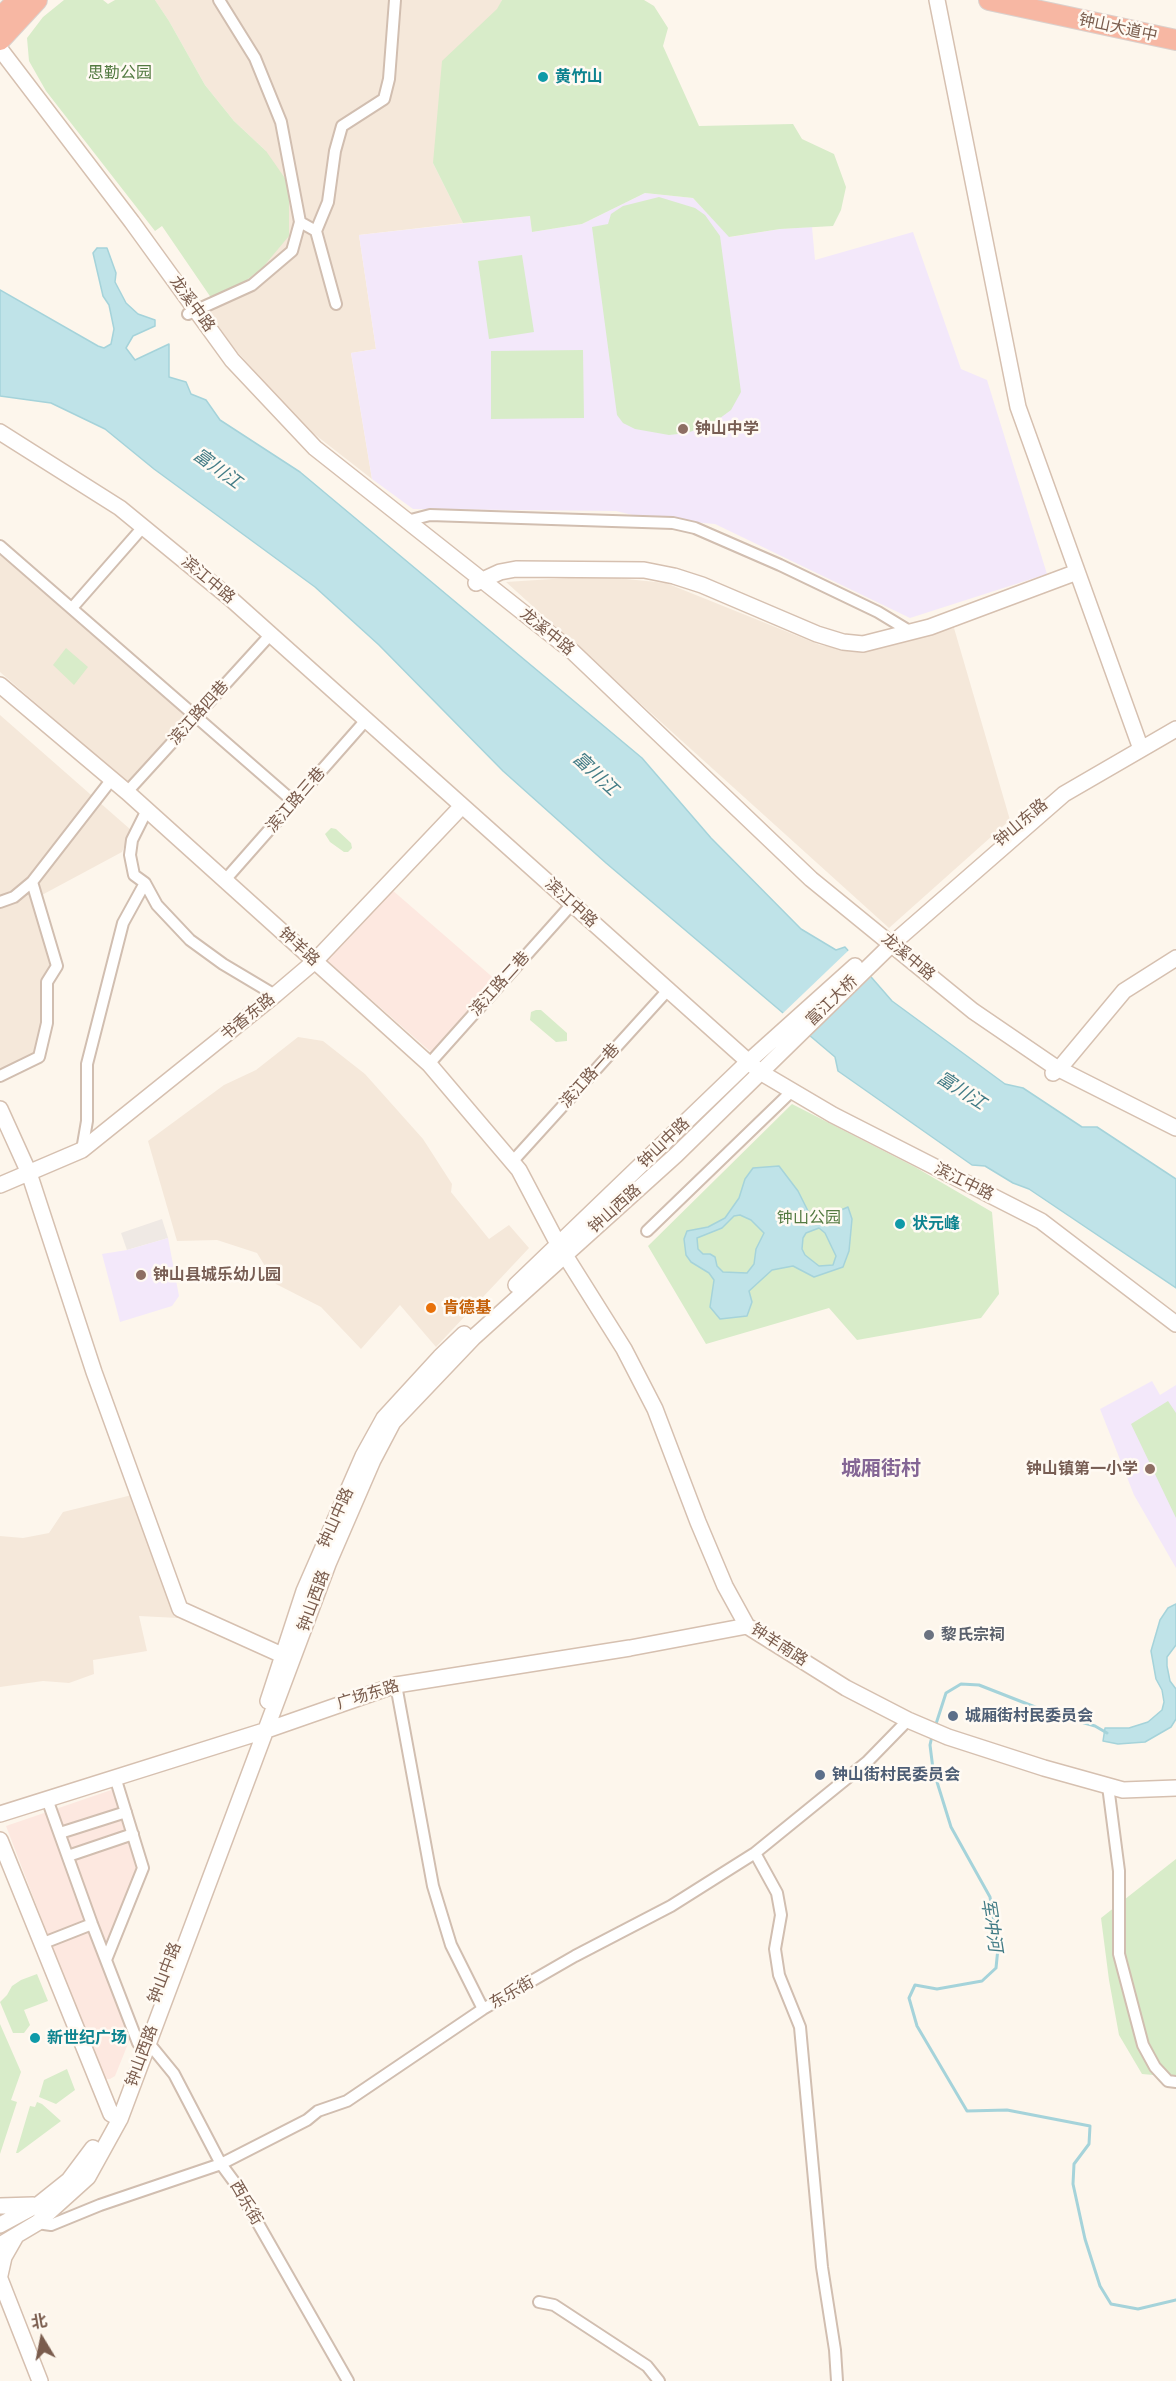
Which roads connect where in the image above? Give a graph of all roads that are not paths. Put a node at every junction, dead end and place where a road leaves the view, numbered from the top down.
1 (18, 0) edge
2 (37, 0) edge
3 (219, 0) edge
4 (395, 0) edge
5 (937, 0) edge
6 (989, 0) edge
7 (1050, 0) edge
8 (0, 18) edge
9 (1176, 27) edge
10 (0, 40) edge
11 (1176, 40) edge
12 (0, 49) edge
13 (0, 63) edge
14 (300, 222) junction
15 (316, 231) junction
16 (336, 304) dead end
17 (192, 313) junction
18 (2, 437) edge
19 (407, 521) junction
20 (143, 526) junction
21 (0, 546) edge
22 (1077, 572) junction
23 (477, 582) junction
24 (72, 608) junction
25 (911, 632) junction
26 (271, 634) junction
27 (0, 685) edge
28 (196, 717) junction
29 (366, 720) junction
30 (1176, 721) edge
31 (1176, 729) edge
32 (1140, 746) junction
33 (112, 779) junction
34 (127, 792) junction
35 (294, 802) junction
36 (462, 806) junction
37 (147, 810) junction
38 (225, 880) junction
39 (32, 882) junction
40 (145, 883) junction
41 (0, 902) edge
42 (572, 904) junction
43 (886, 944) junction
44 (1176, 958) edge
45 (315, 961) junction
46 (668, 990) junction
47 (275, 995) junction
48 (776, 1046) junction
49 (748, 1062) junction
50 (429, 1064) junction
51 (760, 1072) junction
52 (1055, 1072) junction
53 (0, 1076) edge
54 (792, 1091) junction
55 (0, 1109) edge
56 (1176, 1128) edge
57 (1176, 1138) edge
58 (82, 1150) junction
59 (512, 1162) junction
60 (29, 1173) junction
61 (0, 1185) edge
62 (647, 1231) dead end
63 (561, 1249) junction
64 (1176, 1324) edge
65 (747, 1626) junction
66 (282, 1655) junction
67 (396, 1685) junction
68 (908, 1720) junction
69 (263, 1731) junction
70 (115, 1777) junction
71 (1108, 1786) junction
72 (1176, 1788) edge
73 (47, 1799) junction
74 (126, 1812) junction
75 (0, 1814) edge
76 (60, 1833) junction
77 (133, 1834) junction
78 (0, 1840) edge
79 (755, 1853) junction
80 (68, 1856) junction
81 (92, 1924) junction
82 (41, 1944) junction
83 (106, 1960) junction
84 (483, 2009) junction
85 (143, 2042) junction
86 (1176, 2082) edge
87 (116, 2116) junction
88 (222, 2164) junction
89 (39, 2204) junction
90 (0, 2206) edge
91 (37, 2223) junction
92 (0, 2225) edge
93 (16, 2236) junction
94 (0, 2245) edge
95 (1, 2283) edge
96 (539, 2302) dead end
97 (40, 2381) edge
98 (348, 2381) edge
99 (659, 2381) edge
100 (837, 2381) edge

1 - 8 highway
2 - 10 highway
3 - 14 street
4 - 15 street
5 - 22 main road
6 - 11 highway, 钟山大道中
7 - 9 highway, 钟山大道中
12 - 17 main road, 龙溪中路
13 - 17 main road, 龙溪中路
14 - 15 street
14 - 17 street
15 - 16 street
17 - 19 main road, 龙溪中路
17 - 23 main road, 龙溪中路
18 - 20 main road, 滨江中路
19 - 23 main road, 龙溪中路
19 - 25 street
20 - 24 street
20 - 26 main road, 滨江中路
21 - 24 street
22 - 25 main road
22 - 32 main road
23 - 25 main road
23 - 43 main road, 龙溪中路
24 - 28 street
26 - 28 street, 滨江路四巷
26 - 29 main road, 滨江中路
27 - 33 main road, 钟羊路
28 - 34 street, 滨江路四巷
28 - 35 street
29 - 35 street, 滨江路三巷
29 - 36 main road, 滨江中路
30 - 32 main road, 钟山东路
31 - 32 main road, 钟山东路
32 - 43 main road, 钟山东路
33 - 34 main road, 钟羊路
33 - 39 street
34 - 37 main road, 钟羊路
35 - 38 street, 滨江路三巷
36 - 42 main road, 滨江中路
36 - 45 main road, 书香东路
37 - 38 main road, 钟羊路
37 - 40 street
38 - 45 main road, 钟羊路
39 - 41 street
39 - 53 street
40 - 47 street
40 - 58 street
42 - 46 main road, 滨江中路
42 - 50 street, 滨江路二巷
43 - 48 main road, 富江大桥
43 - 52 main road, 龙溪中路
44 - 52 main road
45 - 47 main road, 书香东路
45 - 50 main road, 钟羊路
46 - 49 main road, 滨江中路
46 - 59 street, 滨江路一巷
47 - 58 main road, 书香东路
48 - 49 main road, 钟山中路
48 - 51 main road, 钟山西路
49 - 51 main road, 滨江中路
49 - 63 main road, 钟山中路
50 - 59 main road, 钟羊路
51 - 54 main road, 滨江中路
51 - 63 main road, 钟山西路
52 - 56 main road, 龙溪中路
52 - 57 main road, 龙溪中路
54 - 62 street
54 - 64 main road, 滨江中路
55 - 60 main road
58 - 60 main road, 书香东路
59 - 63 main road, 钟羊路
60 - 61 main road, 书香东路
60 - 66 main road
63 - 65 main road, 钟羊南路
63 - 66 main road, 钟山中路
63 - 69 main road, 钟山西路
65 - 67 main road, 广场东路
65 - 68 main road, 钟羊南路
66 - 69 main road, 钟山中路
67 - 69 main road, 广场东路
67 - 84 street
68 - 71 main road, 钟羊南路
68 - 79 street, 东乐街
69 - 70 main road, 广场东路
69 - 85 main road, 钟山中路
70 - 73 main road, 广场东路
70 - 74 street
71 - 72 main road, 钟羊南路
71 - 86 street
73 - 75 main road, 广场东路
73 - 76 street
74 - 76 street
74 - 77 street
76 - 80 street
77 - 80 street
77 - 83 street
78 - 82 main road
79 - 84 street, 东乐街
79 - 100 street
80 - 81 street
81 - 82 street
81 - 83 street
82 - 87 main road
83 - 85 street
84 - 88 street, 东乐街
85 - 87 main road, 钟山中路
85 - 88 street
87 - 89 main road, 钟山中路
87 - 91 main road
88 - 91 street, 西乐街
88 - 98 street, 西乐街
89 - 90 main road
89 - 92 main road, 钟山中路
91 - 93 main road
93 - 94 main road
93 - 95 main road
95 - 97 main road
96 - 99 street

